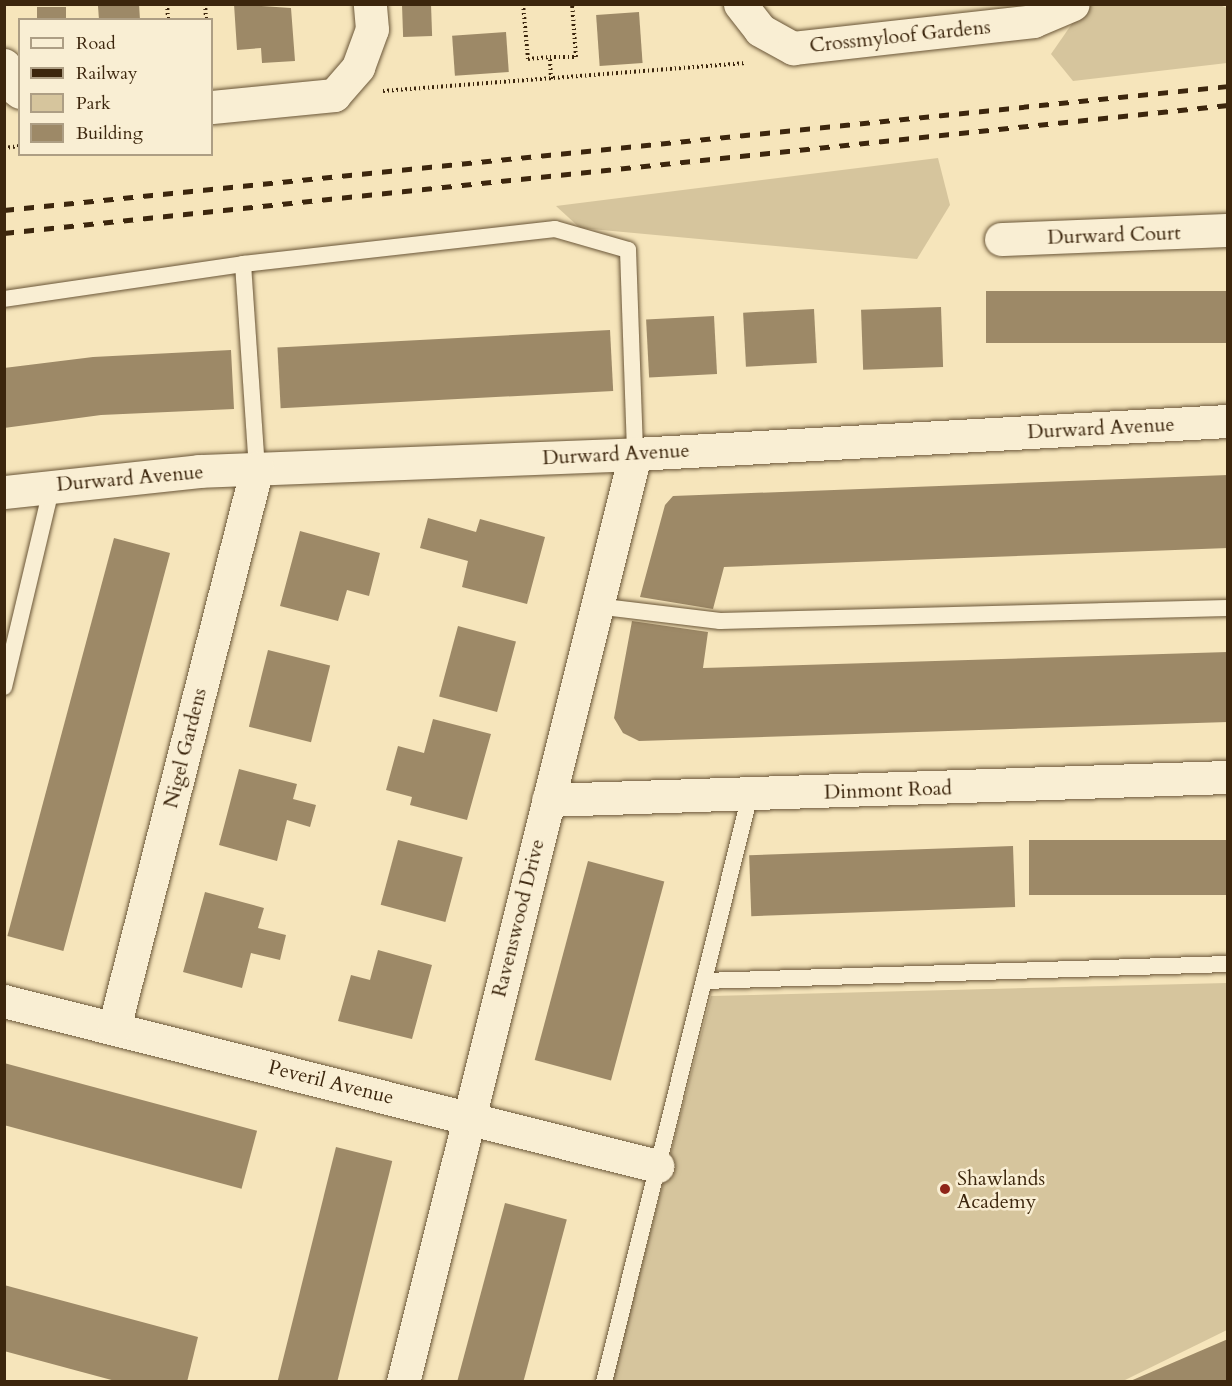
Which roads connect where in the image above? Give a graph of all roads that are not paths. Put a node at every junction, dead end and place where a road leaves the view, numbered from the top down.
1 (370, 4) edge
2 (740, 4) edge
3 (1073, 4) edge
4 (4, 65) edge
5 (18, 90) edge
6 (213, 107) edge
7 (1227, 230) edge
8 (1001, 239) dead end
9 (243, 264) junction
10 (4, 299) edge
11 (1227, 421) edge
12 (635, 454) junction
13 (257, 468) junction
14 (52, 485) junction
15 (4, 492) edge
16 (596, 606) junction
17 (1227, 608) edge
18 (4, 687) edge
19 (1227, 777) edge
20 (750, 795) junction
21 (548, 800) junction
22 (1227, 964) edge
23 (704, 981) junction
24 (4, 1001) edge
25 (114, 1028) junction
26 (469, 1116) junction
27 (657, 1166) junction
28 (403, 1382) edge
29 (604, 1382) edge

1 - 6 street
2 - 3 street, Crossmyloof Gardens
4 - 5 street
7 - 8 street, Durward Court
9 - 10 lane
9 - 12 lane
9 - 13 lane
11 - 12 street, Durward Avenue
12 - 13 street, Durward Avenue
12 - 16 street, Ravenswood Drive
13 - 14 street, Durward Avenue
13 - 25 street, Nigel Gardens
14 - 15 street, Durward Avenue
14 - 18 lane
16 - 17 lane
16 - 21 street, Ravenswood Drive
19 - 20 street, Dinmont Road
20 - 21 street, Dinmont Road
20 - 23 lane
21 - 26 street, Ravenswood Drive
22 - 23 lane
23 - 27 lane
24 - 25 street, Peveril Avenue
25 - 26 street, Peveril Avenue
26 - 27 street, Peveril Avenue
26 - 28 street, Ravenswood Drive
27 - 29 lane

